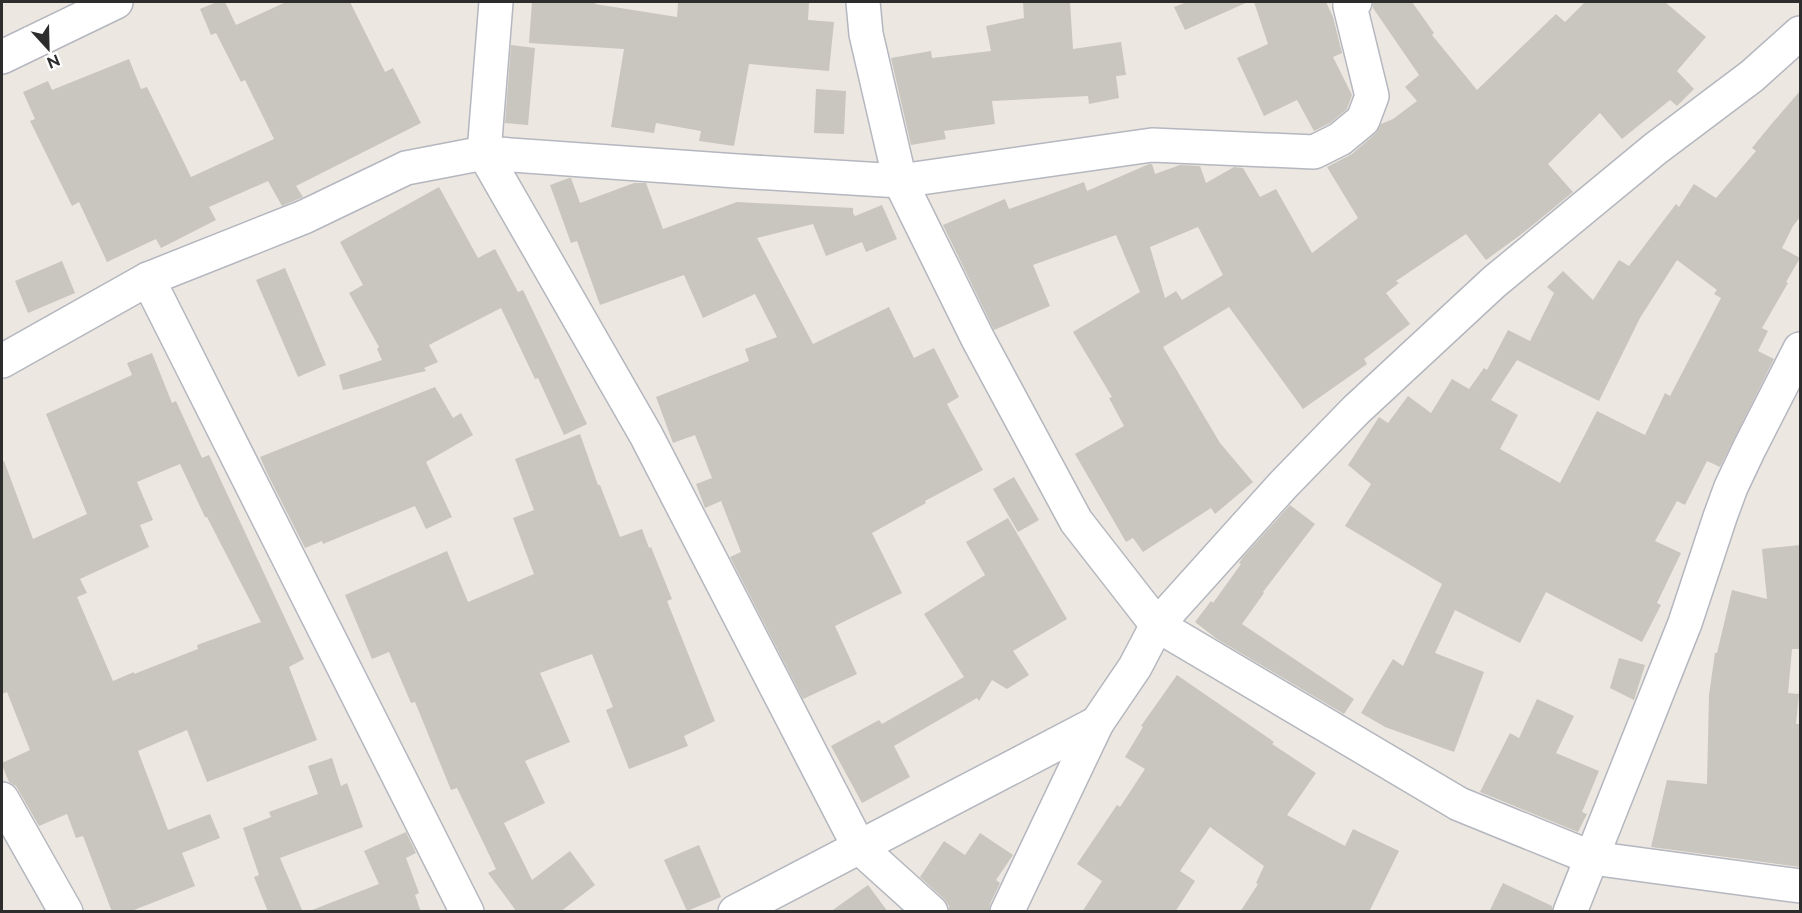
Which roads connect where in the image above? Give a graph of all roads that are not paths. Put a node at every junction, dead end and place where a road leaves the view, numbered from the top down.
1 (116, 2) edge
2 (496, 2) edge
3 (863, 2) edge
4 (1354, 2) edge
5 (1800, 33) edge
6 (2, 57) edge
7 (484, 153) junction
8 (900, 181) junction
9 (148, 279) junction
10 (1800, 349) edge
11 (2, 361) edge
12 (1156, 625) junction
13 (1097, 723) junction
14 (2, 799) edge
15 (859, 848) junction
16 (1592, 858) junction
17 (1800, 886) edge
18 (66, 912) edge
19 (467, 912) edge
20 (735, 912) edge
21 (931, 912) edge
22 (1007, 912) edge
23 (1570, 912) edge

1 - 6 street
2 - 7 street
3 - 8 street
4 - 8 street
5 - 12 street
7 - 8 street
7 - 9 street
7 - 15 street
8 - 12 street
9 - 11 street
9 - 19 street
10 - 16 street
12 - 13 street
12 - 16 street
13 - 15 street
13 - 22 street
14 - 18 street
15 - 20 street
15 - 21 street
16 - 17 street
16 - 23 street

